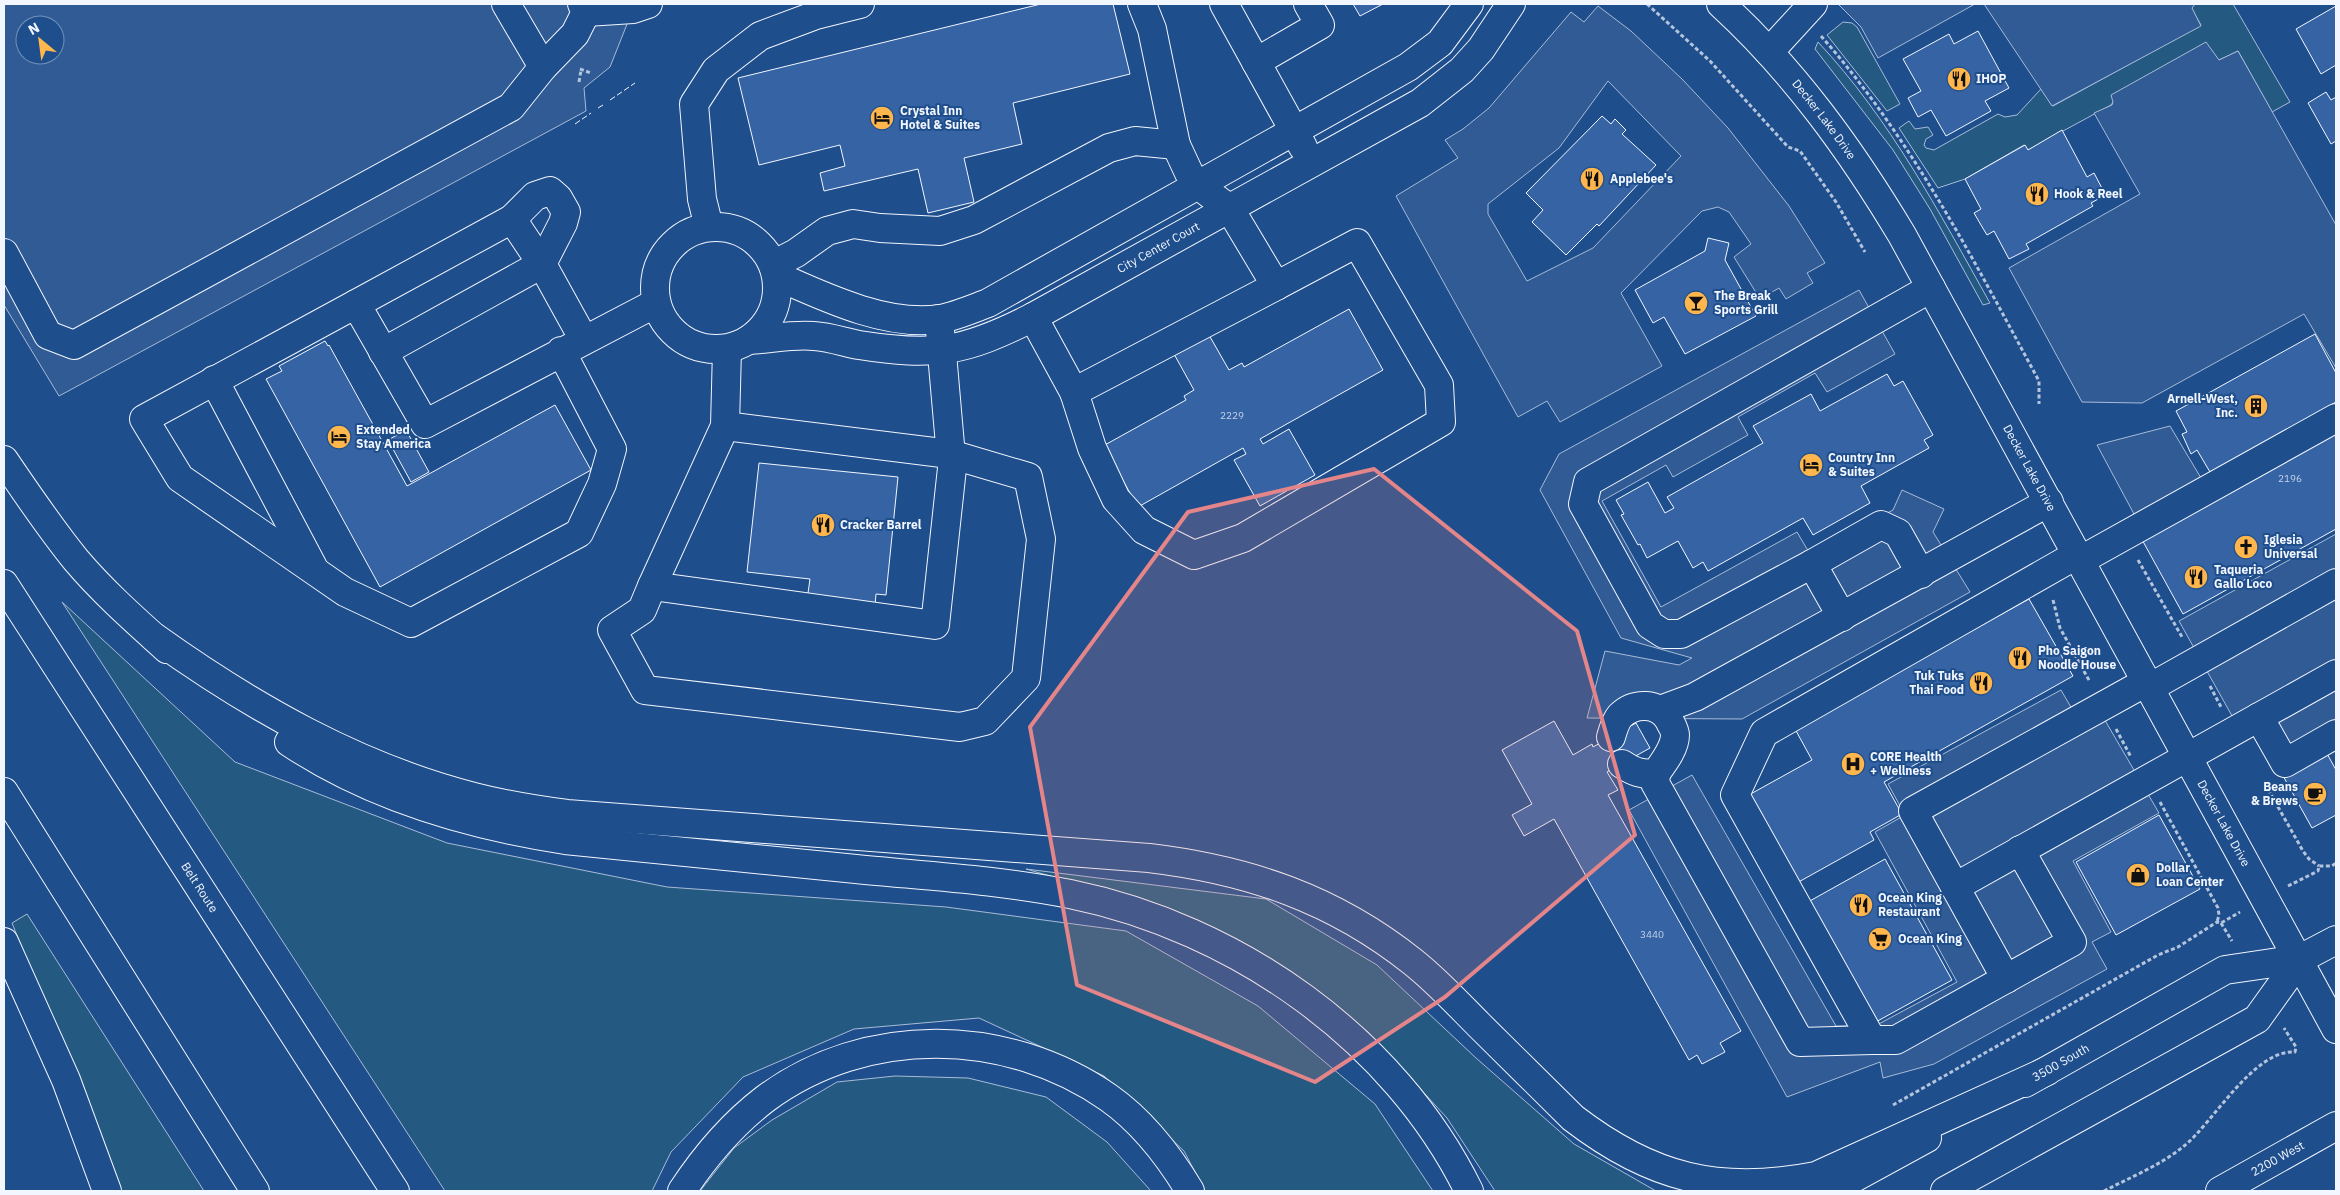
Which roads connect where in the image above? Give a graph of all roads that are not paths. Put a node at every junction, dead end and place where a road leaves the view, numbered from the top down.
1 (506, 4) edge
2 (648, 4) edge
3 (855, 4) edge
4 (1142, 4) edge
5 (1224, 4) edge
6 (1308, 4) edge
7 (1469, 4) edge
8 (1511, 4) edge
9 (1722, 4) edge
10 (1813, 4) edge
11 (586, 6) edge
12 (1769, 52) junction
13 (1256, 62) junction
14 (544, 66) junction
15 (1382, 83) junction
16 (1400, 114) junction
17 (1295, 132) junction
18 (1176, 145) junction
19 (1312, 163) junction
20 (1199, 186) junction
21 (1230, 209) junction
22 (512, 219) junction
23 (709, 227) junction
24 (4, 253) edge
25 (542, 264) junction
26 (775, 271) junction
27 (1276, 286) junction
28 (1931, 288) junction
29 (656, 303) junction
30 (356, 304) junction
31 (1033, 317) junction
32 (939, 319) junction
33 (738, 345) junction
34 (572, 346) junction
35 (941, 351) junction
36 (383, 352) junction
37 (214, 380) junction
38 (1074, 392) junction
39 (2336, 418) edge
40 (725, 426) junction
41 (950, 454) junction
42 (4, 460) edge
43 (2049, 502) junction
44 (2080, 557) junction
45 (1812, 564) junction
46 (316, 572) junction
47 (1921, 574) junction
48 (2336, 583) edge
49 (4, 584) edge
50 (652, 586) junction
51 (1842, 617) junction
52 (154, 637) junction
53 (2336, 674) edge
54 (2149, 684) junction
55 (1695, 697) junction
56 (1660, 710) junction
57 (2259, 717) junction
58 (1675, 734) junction
59 (2336, 734) edge
60 (1610, 737) dead end
61 (2189, 756) junction
62 (1622, 764) dead end
63 (1656, 773) junction
64 (4, 792) edge
65 (2020, 850) junction
66 (1955, 887) junction
67 (2336, 940) edge
68 (4, 942) edge
69 (2300, 959) junction
70 (2006, 979) junction
71 (2336, 1029) edge
72 (1872, 1040) junction
73 (2047, 1071) junction
74 (2336, 1126) edge
75 (108, 1191) edge
76 (255, 1191) edge
77 (395, 1191) edge
78 (682, 1191) edge
79 (1190, 1191) edge
80 (1468, 1191) edge
81 (1830, 1191) edge
82 (1945, 1191) edge
83 (2220, 1191) edge

1 - 14 main road
2 - 11 main road
3 - 23 main road
4 - 18 main road
5 - 13 main road
6 - 13 main road
7 - 15 main road
8 - 16 main road, City Center Court
9 - 12 main road, Decker Lake Drive
10 - 12 main road
11 - 14 main road
12 - 28 main road, Decker Lake Drive
13 - 17 main road
14 - 24 main road
15 - 16 main road
15 - 17 main road
16 - 19 main road, City Center Court
17 - 19 main road
17 - 20 main road
18 - 20 main road
18 - 26 main road
19 - 21 main road, City Center Court
20 - 21 main road
20 - 32 main road
21 - 27 main road
21 - 31 main road, City Center Court
22 - 25 main road
22 - 25 main road
22 - 30 main road
23 - 26 main road, City Center Court
23 - 29 main road, City Center Court
25 - 34 main road
25 - 36 main road
26 - 32 main road
26 - 33 main road
27 - 38 main road
27 - 38 main road
28 - 43 main road, Decker Lake Drive
28 - 45 main road
29 - 33 main road, City Center Court
29 - 34 main road
30 - 36 main road
30 - 37 main road
31 - 35 main road, City Center Court
31 - 38 main road
32 - 35 main road
33 - 35 main road, City Center Court
33 - 40 main road
34 - 36 main road
34 - 46 main road
35 - 41 main road
37 - 46 main road
37 - 46 main road
39 - 44 main road
40 - 41 main road
40 - 50 main road
41 - 50 main road
41 - 50 main road
42 - 52 main road
43 - 44 main road, Decker Lake Drive
43 - 47 main road
44 - 54 main road, Decker Lake Drive
44 - 72 main road
45 - 47 main road
45 - 51 main road
47 - 51 main road
48 - 54 main road
49 - 77 main road, Belt Route
51 - 55 main road
52 - 73 main road
52 - 80 main road
53 - 57 main road
54 - 61 main road, Decker Lake Drive
54 - 66 main road
55 - 56 main road
55 - 58 main road
56 - 58 main road
56 - 60 main road
57 - 59 main road
57 - 61 main road
58 - 63 main road
61 - 65 main road
61 - 69 main road, Decker Lake Drive
62 - 63 main road
63 - 72 main road
64 - 76 main road
65 - 66 main road
65 - 70 main road
66 - 70 main road
67 - 69 main road, 3500 South
68 - 75 main road
69 - 71 main road
69 - 73 main road, 3500 South
69 - 82 main road, 3500 South
70 - 72 main road
73 - 81 main road, 3500 South
74 - 83 main road, 2200 West
78 - 79 main road

